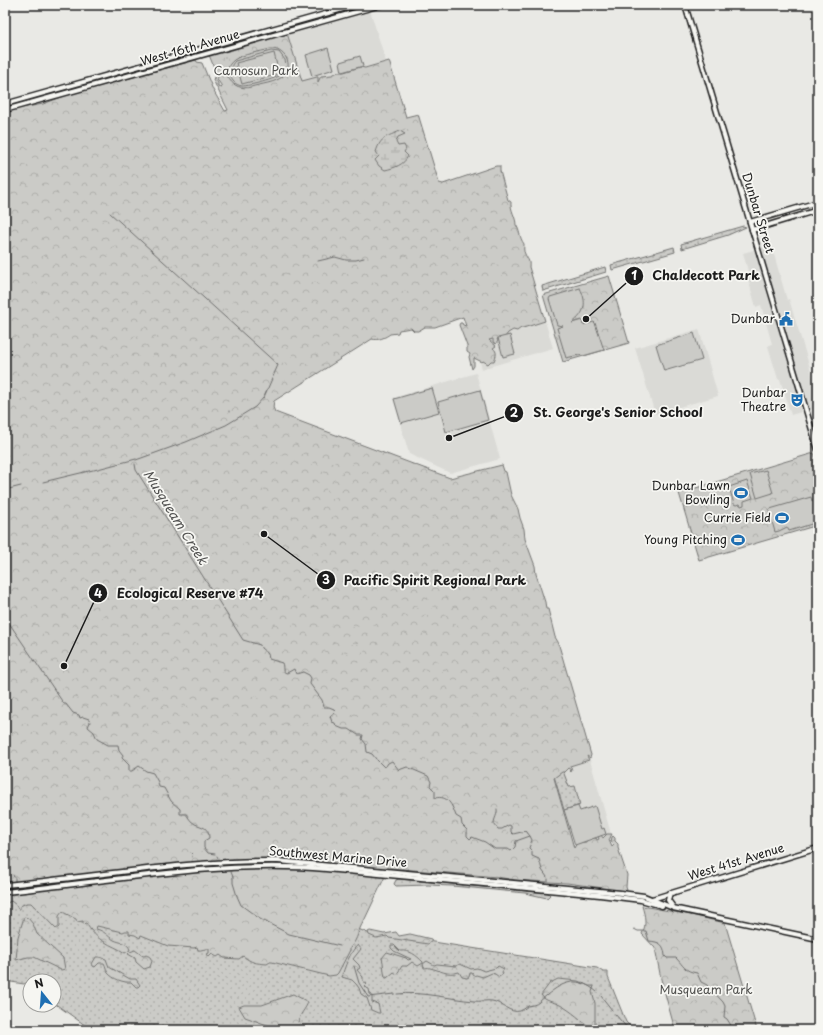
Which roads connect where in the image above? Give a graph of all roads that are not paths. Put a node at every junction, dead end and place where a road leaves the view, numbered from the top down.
1 (357, 5) edge
2 (381, 5) edge
3 (685, 5) edge
4 (5, 104) edge
5 (5, 110) edge
6 (818, 202) edge
7 (818, 210) edge
8 (764, 218) junction
9 (750, 222) junction
10 (752, 230) junction
11 (818, 450) edge
12 (818, 848) edge
13 (5, 885) edge
14 (5, 892) edge
15 (670, 893) junction
16 (659, 896) junction
17 (643, 898) junction
18 (650, 900) junction
19 (667, 906) junction
20 (673, 908) junction
21 (818, 939) edge

1 - 4 main road, West 16th Avenue
2 - 5 main road, West 16th Avenue
3 - 9 main road, Dunbar Street
6 - 8 main road
7 - 10 main road
8 - 9 main road
8 - 10 main road
9 - 10 main road, Dunbar Street
10 - 11 main road, Dunbar Street
12 - 15 main road, West 41st Avenue
13 - 17 main road, Southwest Marine Drive
14 - 17 main road, Southwest Marine Drive
15 - 16 main road, West 41st Avenue
15 - 20 main road
16 - 17 main road, West 41st Avenue
16 - 18 main road, West 41st Avenue
17 - 18 main road, West 41st Avenue
17 - 19 main road, Southwest Marine Drive
18 - 19 main road, Southwest Marine Drive
19 - 20 main road, Southwest Marine Drive
20 - 21 main road, Southwest Marine Drive

